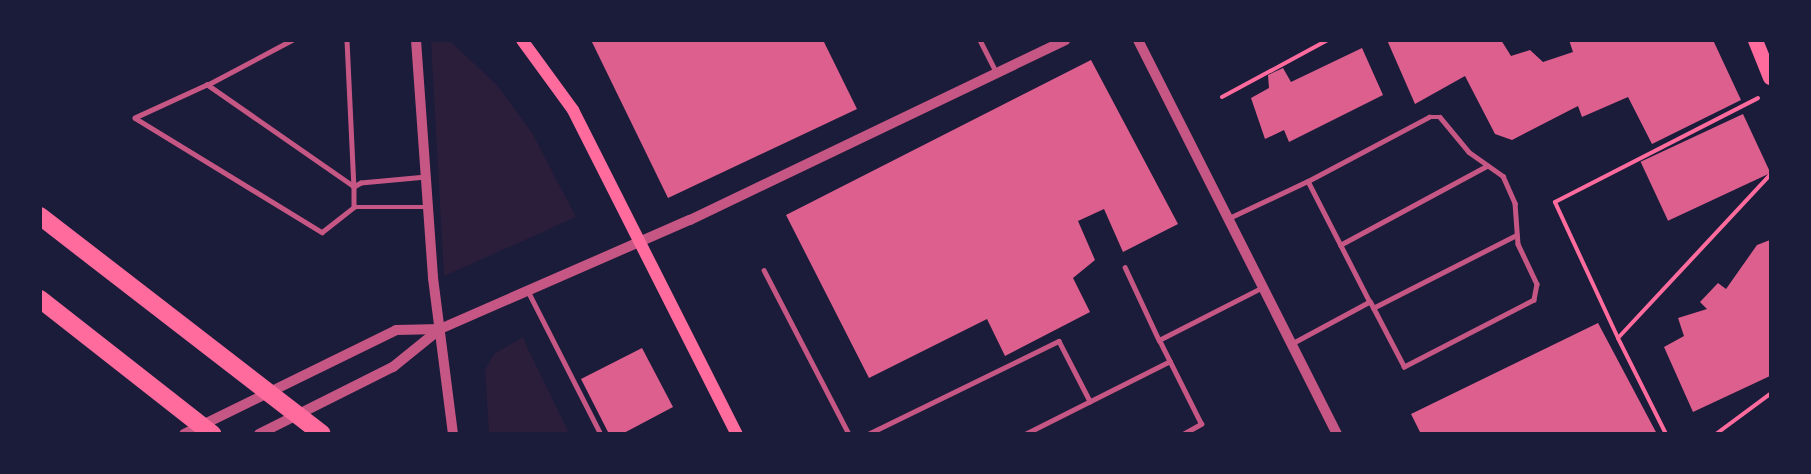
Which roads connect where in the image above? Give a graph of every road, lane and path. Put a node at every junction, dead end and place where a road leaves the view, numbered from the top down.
1 (292, 40) edge
2 (347, 40) edge
3 (416, 40) edge
4 (522, 40) edge
5 (980, 40) edge
6 (1065, 40) edge
7 (1138, 40) edge
8 (1328, 40) edge
9 (1755, 40) edge
10 (997, 74) junction
11 (1770, 76) edge
12 (207, 85) junction
13 (1222, 97) dead end
14 (1758, 98) dead end
15 (1487, 166) junction
16 (1770, 175) edge
17 (426, 177) junction
18 (1308, 181) junction
19 (354, 187) junction
20 (354, 207) junction
21 (428, 207) junction
22 (40, 216) edge
23 (1228, 218) junction
24 (1516, 235) junction
25 (641, 242) junction
26 (1341, 245) junction
27 (1125, 267) dead end
28 (764, 270) dead end
29 (1263, 287) junction
30 (527, 288) junction
31 (40, 299) edge
32 (1370, 302) junction
33 (1373, 308) junction
34 (441, 329) junction
35 (1618, 338) junction
36 (1159, 340) junction
37 (1292, 344) junction
38 (1170, 361) junction
39 (1770, 394) edge
40 (1090, 401) junction
41 (184, 434) edge
42 (212, 434) edge
43 (259, 434) edge
44 (322, 434) edge
45 (453, 434) edge
46 (601, 434) edge
47 (737, 434) edge
48 (849, 434) edge
49 (868, 434) edge
50 (1025, 434) edge
51 (1183, 434) edge
52 (1337, 434) edge
53 (1666, 434) edge
54 (1716, 434) edge

1 - 12 lane
2 - 19 lane
3 - 17 street
4 - 25 main road
5 - 10 lane
6 - 10 street
7 - 23 street
8 - 13 path
9 - 11 main road
10 - 25 street
12 - 19 lane
12 - 20 lane
14 - 35 path
15 - 18 lane
15 - 24 lane
15 - 26 lane
16 - 35 path
17 - 19 lane
17 - 21 street
18 - 23 lane
18 - 26 lane
19 - 20 lane
20 - 21 lane
21 - 34 street
22 - 44 highway
23 - 29 street
24 - 33 lane
24 - 33 lane
25 - 30 street
25 - 47 main road
26 - 32 lane
27 - 36 lane
28 - 48 lane
29 - 36 lane
29 - 37 street
30 - 34 street
30 - 46 lane
31 - 42 highway
32 - 33 lane
32 - 37 lane
34 - 41 street
34 - 43 street
34 - 45 street
35 - 53 path
36 - 38 lane
37 - 52 street
38 - 40 lane
38 - 51 lane
39 - 54 path
40 - 49 lane
40 - 50 lane

